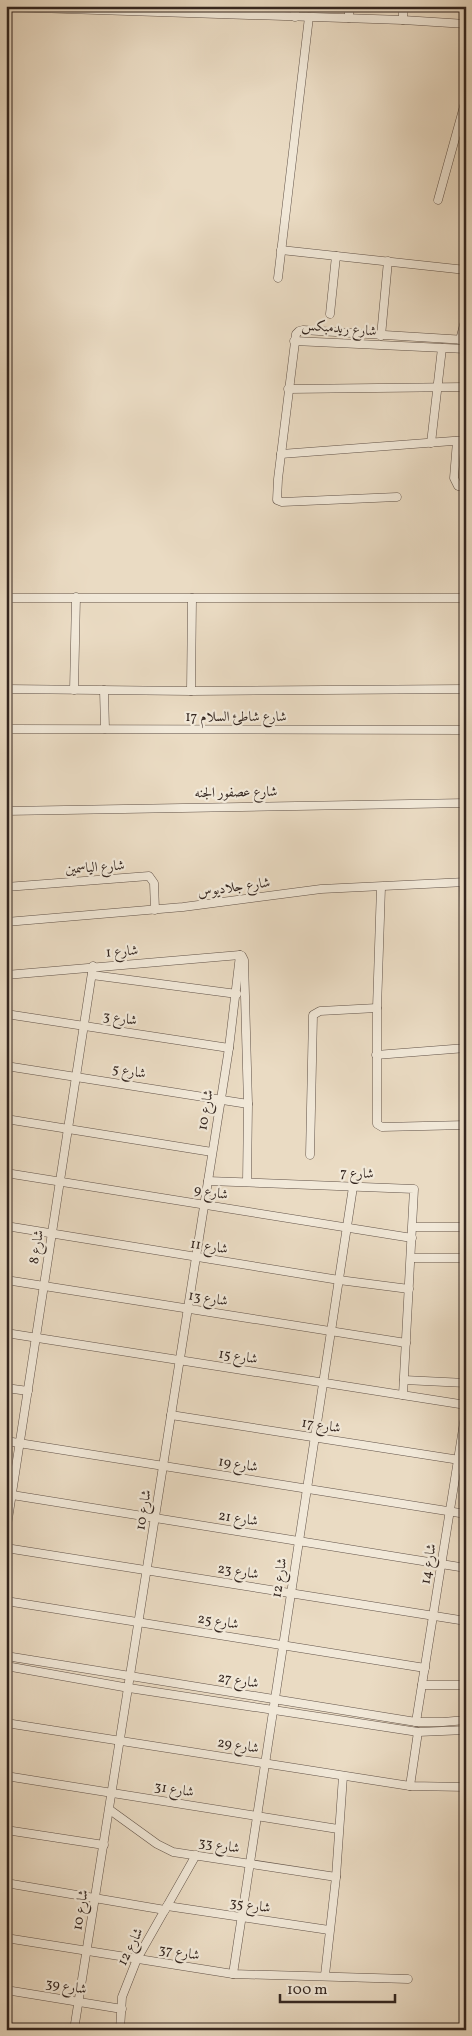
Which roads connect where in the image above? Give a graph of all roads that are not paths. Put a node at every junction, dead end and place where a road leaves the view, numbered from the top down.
1 (295, 6) edge
2 (349, 6) edge
3 (402, 6) edge
4 (6, 7) edge
5 (153, 9) edge
6 (226, 10) edge
7 (295, 17) junction
8 (309, 17) junction
9 (349, 18) junction
10 (403, 20) junction
11 (466, 24) edge
12 (466, 99) edge
13 (438, 200) dead end
14 (281, 250) junction
15 (336, 256) junction
16 (388, 261) junction
17 (466, 270) edge
18 (278, 278) dead end
19 (330, 314) dead end
20 (466, 317) edge
21 (380, 336) junction
22 (463, 340) edge
23 (294, 341) junction
24 (442, 348) junction
25 (466, 349) edge
26 (466, 387) edge
27 (437, 388) junction
28 (288, 389) junction
29 (466, 440) edge
30 (457, 441) junction
31 (431, 443) junction
32 (281, 454) junction
33 (466, 487) edge
34 (397, 497) dead end
35 (76, 597) junction
36 (6, 598) edge
37 (192, 598) junction
38 (466, 598) edge
39 (6, 689) edge
40 (466, 689) edge
41 (74, 690) junction
42 (104, 690) junction
43 (191, 691) junction
44 (6, 729) edge
45 (105, 729) junction
46 (466, 730) edge
47 (466, 803) edge
48 (6, 810) edge
49 (465, 882) edge
50 (6, 887) edge
51 (381, 887) junction
52 (156, 910) junction
53 (6, 922) edge
54 (240, 955) junction
55 (93, 966) junction
56 (6, 975) edge
57 (92, 975) junction
58 (466, 987) edge
59 (237, 994) junction
60 (377, 1008) junction
61 (6, 1014) edge
62 (84, 1026) junction
63 (229, 1048) junction
64 (466, 1048) edge
65 (376, 1056) junction
66 (6, 1066) edge
67 (76, 1077) junction
68 (221, 1099) junction
69 (248, 1104) junction
70 (6, 1119) edge
71 (466, 1124) edge
72 (68, 1129) junction
73 (212, 1152) junction
74 (310, 1155) dead end
75 (6, 1173) edge
76 (60, 1181) junction
77 (208, 1181) junction
78 (247, 1182) junction
79 (354, 1187) junction
80 (204, 1205) junction
81 (6, 1226) edge
82 (347, 1227) junction
83 (413, 1227) junction
84 (466, 1227) edge
85 (52, 1234) junction
86 (412, 1238) junction
87 (196, 1257) junction
88 (411, 1258) junction
89 (466, 1258) edge
90 (6, 1280) edge
91 (339, 1280) junction
92 (44, 1286) junction
93 (409, 1289) junction
94 (188, 1308) junction
95 (331, 1331) junction
96 (6, 1333) edge
97 (36, 1338) junction
98 (406, 1343) junction
99 (180, 1361) junction
100 (404, 1380) junction
101 (323, 1383) junction
102 (466, 1383) edge
103 (6, 1388) edge
104 (28, 1391) junction
105 (403, 1396) junction
106 (466, 1405) edge
107 (466, 1410) edge
108 (172, 1415) junction
109 (315, 1438) junction
110 (6, 1441) edge
111 (20, 1443) junction
112 (462, 1460) edge
113 (164, 1465) junction
114 (307, 1489) junction
115 (9, 1495) edge
116 (450, 1512) junction
117 (466, 1514) edge
118 (155, 1518) junction
119 (6, 1532) edge
120 (299, 1541) junction
121 (6, 1548) edge
122 (441, 1564) junction
123 (466, 1568) edge
124 (147, 1570) junction
125 (290, 1593) junction
126 (6, 1601) edge
127 (433, 1616) junction
128 (466, 1621) edge
129 (139, 1622) junction
130 (282, 1645) junction
131 (6, 1656) edge
132 (6, 1666) edge
133 (425, 1668) junction
134 (131, 1677) junction
135 (422, 1685) junction
136 (466, 1685) edge
137 (129, 1688) junction
138 (275, 1700) junction
139 (274, 1709) junction
140 (466, 1720) edge
141 (416, 1722) junction
142 (6, 1723) edge
143 (466, 1730) edge
144 (418, 1732) junction
145 (121, 1741) junction
146 (266, 1763) junction
147 (6, 1776) edge
148 (343, 1776) junction
149 (410, 1786) junction
150 (466, 1788) edge
151 (112, 1793) junction
152 (110, 1810) junction
153 (258, 1816) junction
154 (338, 1828) junction
155 (6, 1830) edge
156 (104, 1845) junction
157 (196, 1855) junction
158 (250, 1864) junction
159 (336, 1877) junction
160 (6, 1883) edge
161 (96, 1897) junction
162 (166, 1908) junction
163 (242, 1918) junction
164 (329, 1930) junction
165 (6, 1938) edge
166 (87, 1950) junction
167 (137, 1959) junction
168 (233, 1974) junction
169 (325, 1975) junction
170 (408, 1979) dead end
171 (6, 1990) edge
172 (79, 2002) junction
173 (122, 2009) junction
174 (74, 2030) edge
175 (120, 2030) edge

1 - 7 street
2 - 9 street
3 - 10 street
4 - 5 street
5 - 6 street
6 - 7 street
7 - 8 street
8 - 9 street
8 - 14 street
9 - 10 street
10 - 11 street
12 - 13 street
14 - 15 street
14 - 18 street
15 - 16 street
15 - 19 street
16 - 17 street
16 - 21 street
20 - 22 street
21 - 22 street, شارع ريدمبكس
21 - 23 street, شارع ريدمبكس
23 - 24 street, شارع ريدمبكس
23 - 28 street
24 - 25 street, شارع ريدمبكس
24 - 27 street
26 - 27 street
27 - 28 street
27 - 31 street
28 - 32 street
29 - 30 street
30 - 31 street
30 - 33 street
31 - 32 street
32 - 34 street
35 - 36 street
35 - 37 street
35 - 41 street
37 - 38 street
37 - 43 street
39 - 41 street
40 - 43 street
41 - 42 street
42 - 43 street
42 - 45 street
44 - 45 street, شارع شاطئ السلام 17
45 - 46 street, شارع شاطئ السلام 17
47 - 48 street, شارع عصفور الجنه
49 - 51 street, شارع جلاديوس
49 - 58 street
50 - 52 street, شارع الياسمين
51 - 52 street, شارع جلاديوس
51 - 60 street
52 - 53 street, شارع جلاديوس
54 - 55 street, شارع 1
54 - 59 street, شارع 10
54 - 69 street
55 - 56 street, شارع 1
55 - 57 street, شارع 8
57 - 59 street
57 - 62 street, شارع 8
59 - 63 street, شارع 10
60 - 65 street
60 - 74 street
61 - 62 street, شارع 3
62 - 63 street, شارع 3
62 - 67 street, شارع 8
63 - 68 street, شارع 10
64 - 65 street
65 - 71 street
66 - 67 street, شارع 5
67 - 68 street, شارع 5
67 - 72 street, شارع 8
68 - 69 street, شارع 5
68 - 73 street, شارع 10
69 - 78 street
70 - 72 street
72 - 73 street
72 - 76 street, شارع 8
73 - 77 street, شارع 10
75 - 76 street, شارع 9
76 - 80 street, شارع 9
76 - 85 street, شارع 8
77 - 78 street, شارع 7
77 - 80 street, شارع 10
78 - 79 street, شارع 7
79 - 82 street, شارع 12
79 - 83 street, شارع 7
80 - 82 street, شارع 9
80 - 87 street, شارع 10
81 - 85 street, شارع 11
82 - 86 street, شارع 9
82 - 91 street, شارع 12
83 - 84 street
83 - 86 street
85 - 87 street, شارع 11
85 - 92 street, شارع 8
86 - 88 street
87 - 91 street, شارع 11
87 - 94 street, شارع 10
88 - 89 street
88 - 93 street
90 - 92 street, شارع 13
91 - 93 street, شارع 11
91 - 95 street, شارع 12
92 - 94 street, شارع 13
92 - 97 street, شارع 8
93 - 98 street
94 - 95 street, شارع 13
94 - 99 street, شارع 10
95 - 98 street, شارع 13
95 - 101 street, شارع 12
96 - 97 street, شارع 15
97 - 99 street, شارع 15
97 - 104 street, شارع 8
98 - 100 street
99 - 101 street, شارع 15
99 - 108 street, شارع 10
100 - 102 street
100 - 105 street
101 - 105 street, شارع 15
101 - 109 street, شارع 12
103 - 104 street
104 - 111 street, شارع 8
105 - 106 street, شارع 15
107 - 112 street, شارع 14
108 - 109 street, شارع 17
108 - 113 street, شارع 10
109 - 112 street, شارع 17
109 - 114 street, شارع 12
110 - 111 street, شارع 19
111 - 113 street, شارع 19
111 - 115 street, شارع 8
112 - 116 street, شارع 14
113 - 114 street, شارع 19
113 - 118 street, شارع 10
114 - 116 street, شارع 19
114 - 120 street, شارع 12
115 - 118 street, شارع 21
115 - 119 street, شارع 8
116 - 117 street, شارع 19
116 - 122 street, شارع 14
118 - 120 street, شارع 21
118 - 124 street, شارع 10
120 - 122 street, شارع 21
120 - 125 street, شارع 12
121 - 124 street, شارع 23
122 - 123 street, شارع 21
122 - 127 street, شارع 14
124 - 125 street, شارع 23
124 - 129 street, شارع 10
125 - 127 street, شارع 23
125 - 130 street, شارع 12
126 - 129 street, شارع 25
127 - 128 street, شارع 23
127 - 133 street, شارع 14
129 - 130 street, شارع 25
129 - 134 street, شارع 10
130 - 133 street, شارع 25
130 - 138 street, شارع 12
131 - 134 street, شارع 27
132 - 137 street, شارع 27
133 - 135 street, شارع 14
134 - 137 street, شارع 10
134 - 138 street, شارع 27
135 - 136 street
135 - 141 street, شارع 14
137 - 139 street, شارع 27
137 - 145 street, شارع 10
138 - 139 street, شارع 12
138 - 141 street, شارع 27
139 - 144 street, شارع 27
139 - 146 street, شارع 12
140 - 141 street, شارع 27
142 - 145 street, شارع 29
143 - 144 street, شارع 27
144 - 149 street
145 - 146 street, شارع 29
145 - 151 street, شارع 10
146 - 148 street, شارع 29
146 - 153 street, شارع 12
147 - 151 street, شارع 31
148 - 149 street, شارع 29
148 - 154 street
149 - 150 street, شارع 29
151 - 152 street, شارع 10
151 - 153 street, شارع 31
152 - 156 street, شارع 10
152 - 157 street, شارع 33
153 - 154 street, شارع 31
153 - 158 street, شارع 12
154 - 159 street
155 - 156 street
156 - 161 street, شارع 10
157 - 158 street, شارع 33
157 - 162 street, شارع 12
158 - 159 street, شارع 33
158 - 163 street, شارع 12
159 - 164 street
160 - 161 street, شارع 35
161 - 162 street, شارع 35
161 - 166 street, شارع 10
162 - 163 street, شارع 35
162 - 167 street, شارع 12
163 - 164 street, شارع 35
163 - 168 street, شارع 12
164 - 169 street
165 - 166 street, شارع 37
166 - 167 street, شارع 37
166 - 172 street, شارع 10
167 - 168 street, شارع 37
167 - 173 street, شارع 12
168 - 169 street, شارع 37
169 - 170 street, شارع 37
171 - 172 street, شارع 39
172 - 173 street, شارع 39
172 - 174 street, شارع 10
173 - 175 street, شارع 12

